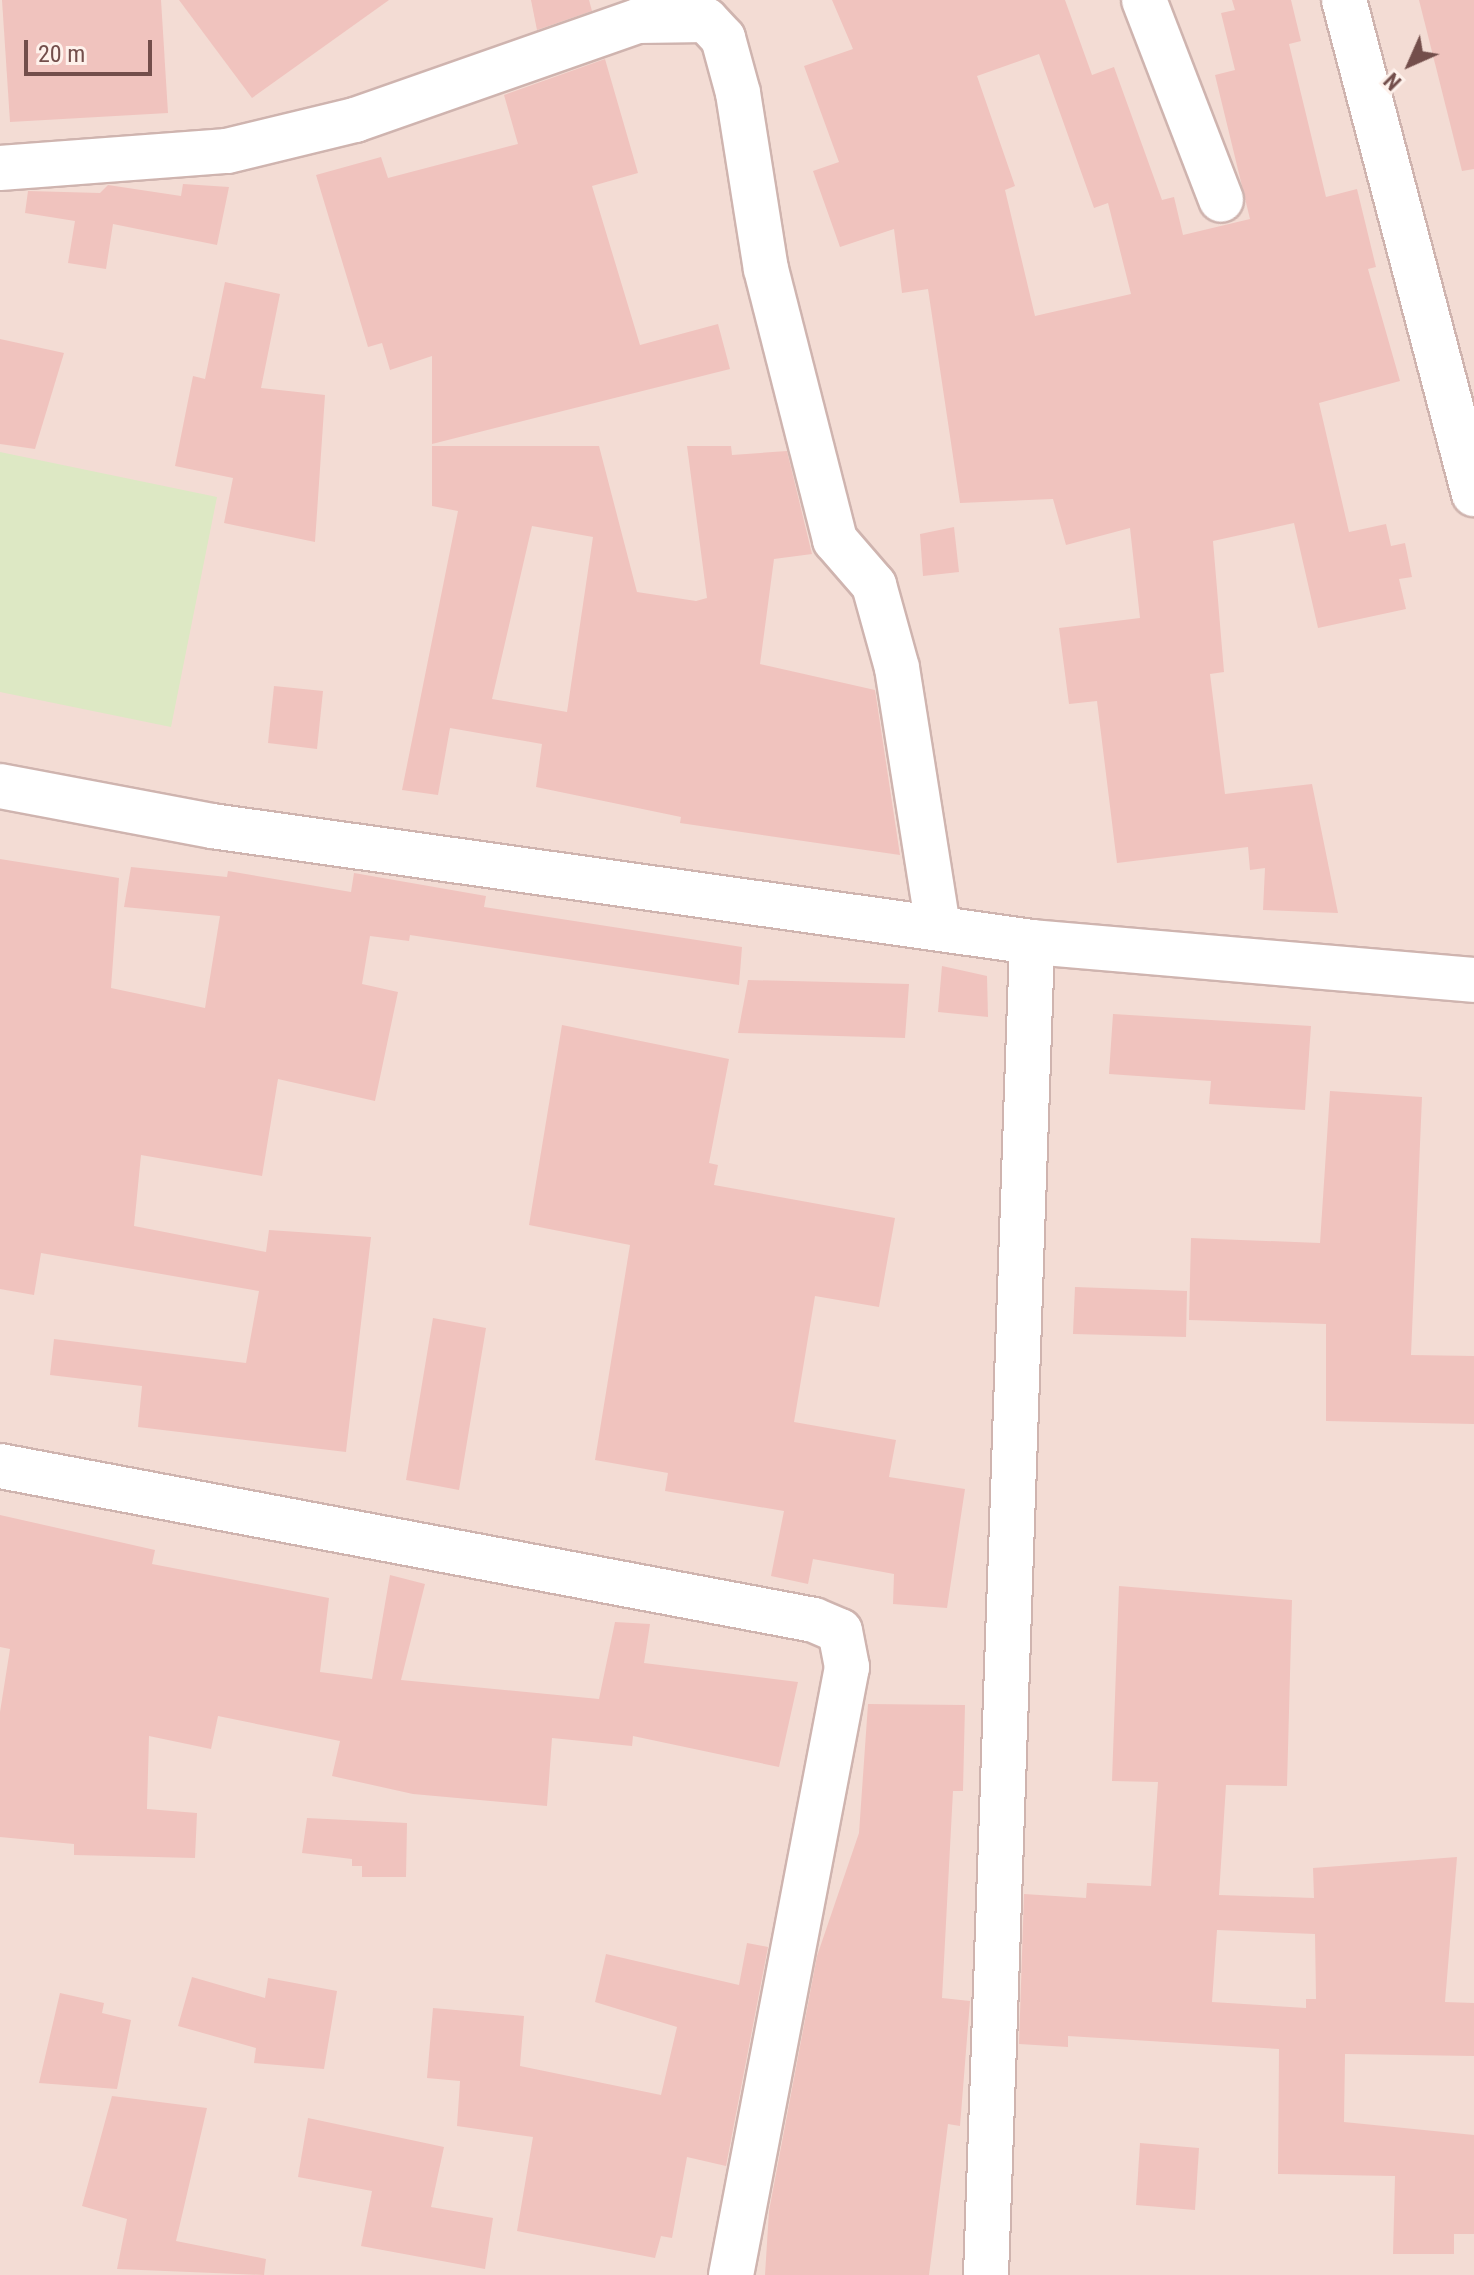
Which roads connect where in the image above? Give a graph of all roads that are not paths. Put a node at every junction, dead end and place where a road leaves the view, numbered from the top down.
1 (1144, 0) edge
2 (1344, 0) edge
3 (0, 168) edge
4 (1221, 200) dead end
5 (1472, 480) edge
6 (0, 786) edge
7 (938, 928) junction
8 (1032, 942) junction
9 (1474, 980) edge
10 (0, 1466) edge
11 (731, 2275) edge
12 (986, 2275) edge

1 - 4 street
2 - 5 street
3 - 7 street
6 - 7 street
7 - 8 street
8 - 9 street
8 - 12 street
10 - 11 street

